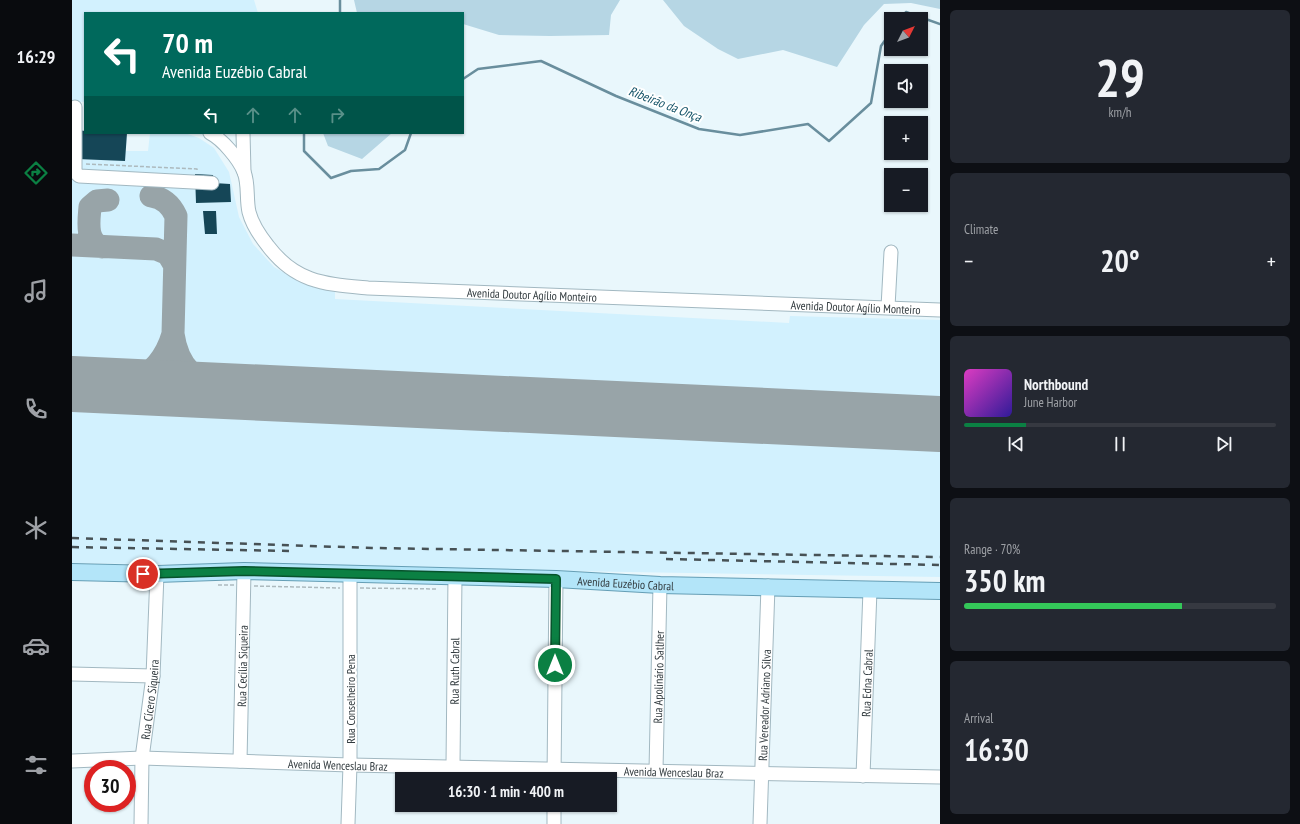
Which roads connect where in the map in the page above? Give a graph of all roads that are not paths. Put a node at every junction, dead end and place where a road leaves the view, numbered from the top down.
1 (77, 108) edge
2 (211, 134) edge
3 (243, 134) edge
4 (74, 168) edge
5 (244, 172) junction
6 (212, 182) dead end
7 (891, 252) dead end
8 (888, 307) junction
9 (940, 310) edge
10 (72, 572) edge
11 (157, 574) junction
12 (244, 578) junction
13 (556, 579) junction
14 (350, 581) junction
15 (455, 583) junction
16 (660, 585) junction
17 (768, 586) junction
18 (870, 590) junction
19 (940, 591) edge
20 (72, 674) edge
21 (153, 676) junction
22 (142, 758) junction
23 (72, 761) edge
24 (240, 761) junction
25 (350, 764) junction
26 (453, 765) junction
27 (656, 770) junction
28 (541, 772) edge
29 (554, 772) edge
30 (588, 772) edge
31 (762, 774) junction
32 (863, 776) junction
33 (940, 777) edge
34 (554, 812) edge
35 (140, 824) edge
36 (348, 824) edge
37 (554, 824) edge
38 (760, 824) edge

1 - 4 street
2 - 5 street, Avenida Doutor Agílio Monteiro
3 - 5 street
4 - 6 street
5 - 8 street, Avenida Doutor Agílio Monteiro
7 - 8 street
8 - 9 street, Avenida Doutor Agílio Monteiro
10 - 11 main road, Avenida Euzébio Cabral
11 - 12 main road, Avenida Euzébio Cabral
11 - 21 street, Rua Cícero Siqueira
12 - 14 main road, Avenida Euzébio Cabral
12 - 24 street, Rua Cecília Siqueira
13 - 15 main road, Avenida Euzébio Cabral
13 - 16 main road, Avenida Euzébio Cabral
13 - 29 street
14 - 15 main road, Avenida Euzébio Cabral
14 - 25 street, Rua Conselheiro Pena
15 - 26 street, Rua Ruth Cabral
16 - 17 main road, Avenida Euzébio Cabral
16 - 27 street, Rua Apolinário Satlher
17 - 18 main road, Avenida Euzébio Cabral
17 - 31 street, Rua Vereador Adriano Silva
18 - 19 main road, Avenida Euzébio Cabral
18 - 32 street, Rua Edna Cabral
20 - 21 street
21 - 22 street, Rua Cícero Siqueira
22 - 23 street, Avenida Wenceslau Braz
22 - 24 street, Avenida Wenceslau Braz
22 - 35 street, Rua Cícero Siqueira
24 - 25 street, Avenida Wenceslau Braz
25 - 26 street, Avenida Wenceslau Braz
25 - 36 street, Rua Conselheiro Pena
26 - 28 street, Avenida Wenceslau Braz
27 - 30 street, Avenida Wenceslau Braz
27 - 31 street, Avenida Wenceslau Braz
31 - 32 street, Avenida Wenceslau Braz
31 - 38 street, Rua Vereador Adriano Silva
32 - 33 street, Avenida Wenceslau Braz
34 - 37 street

